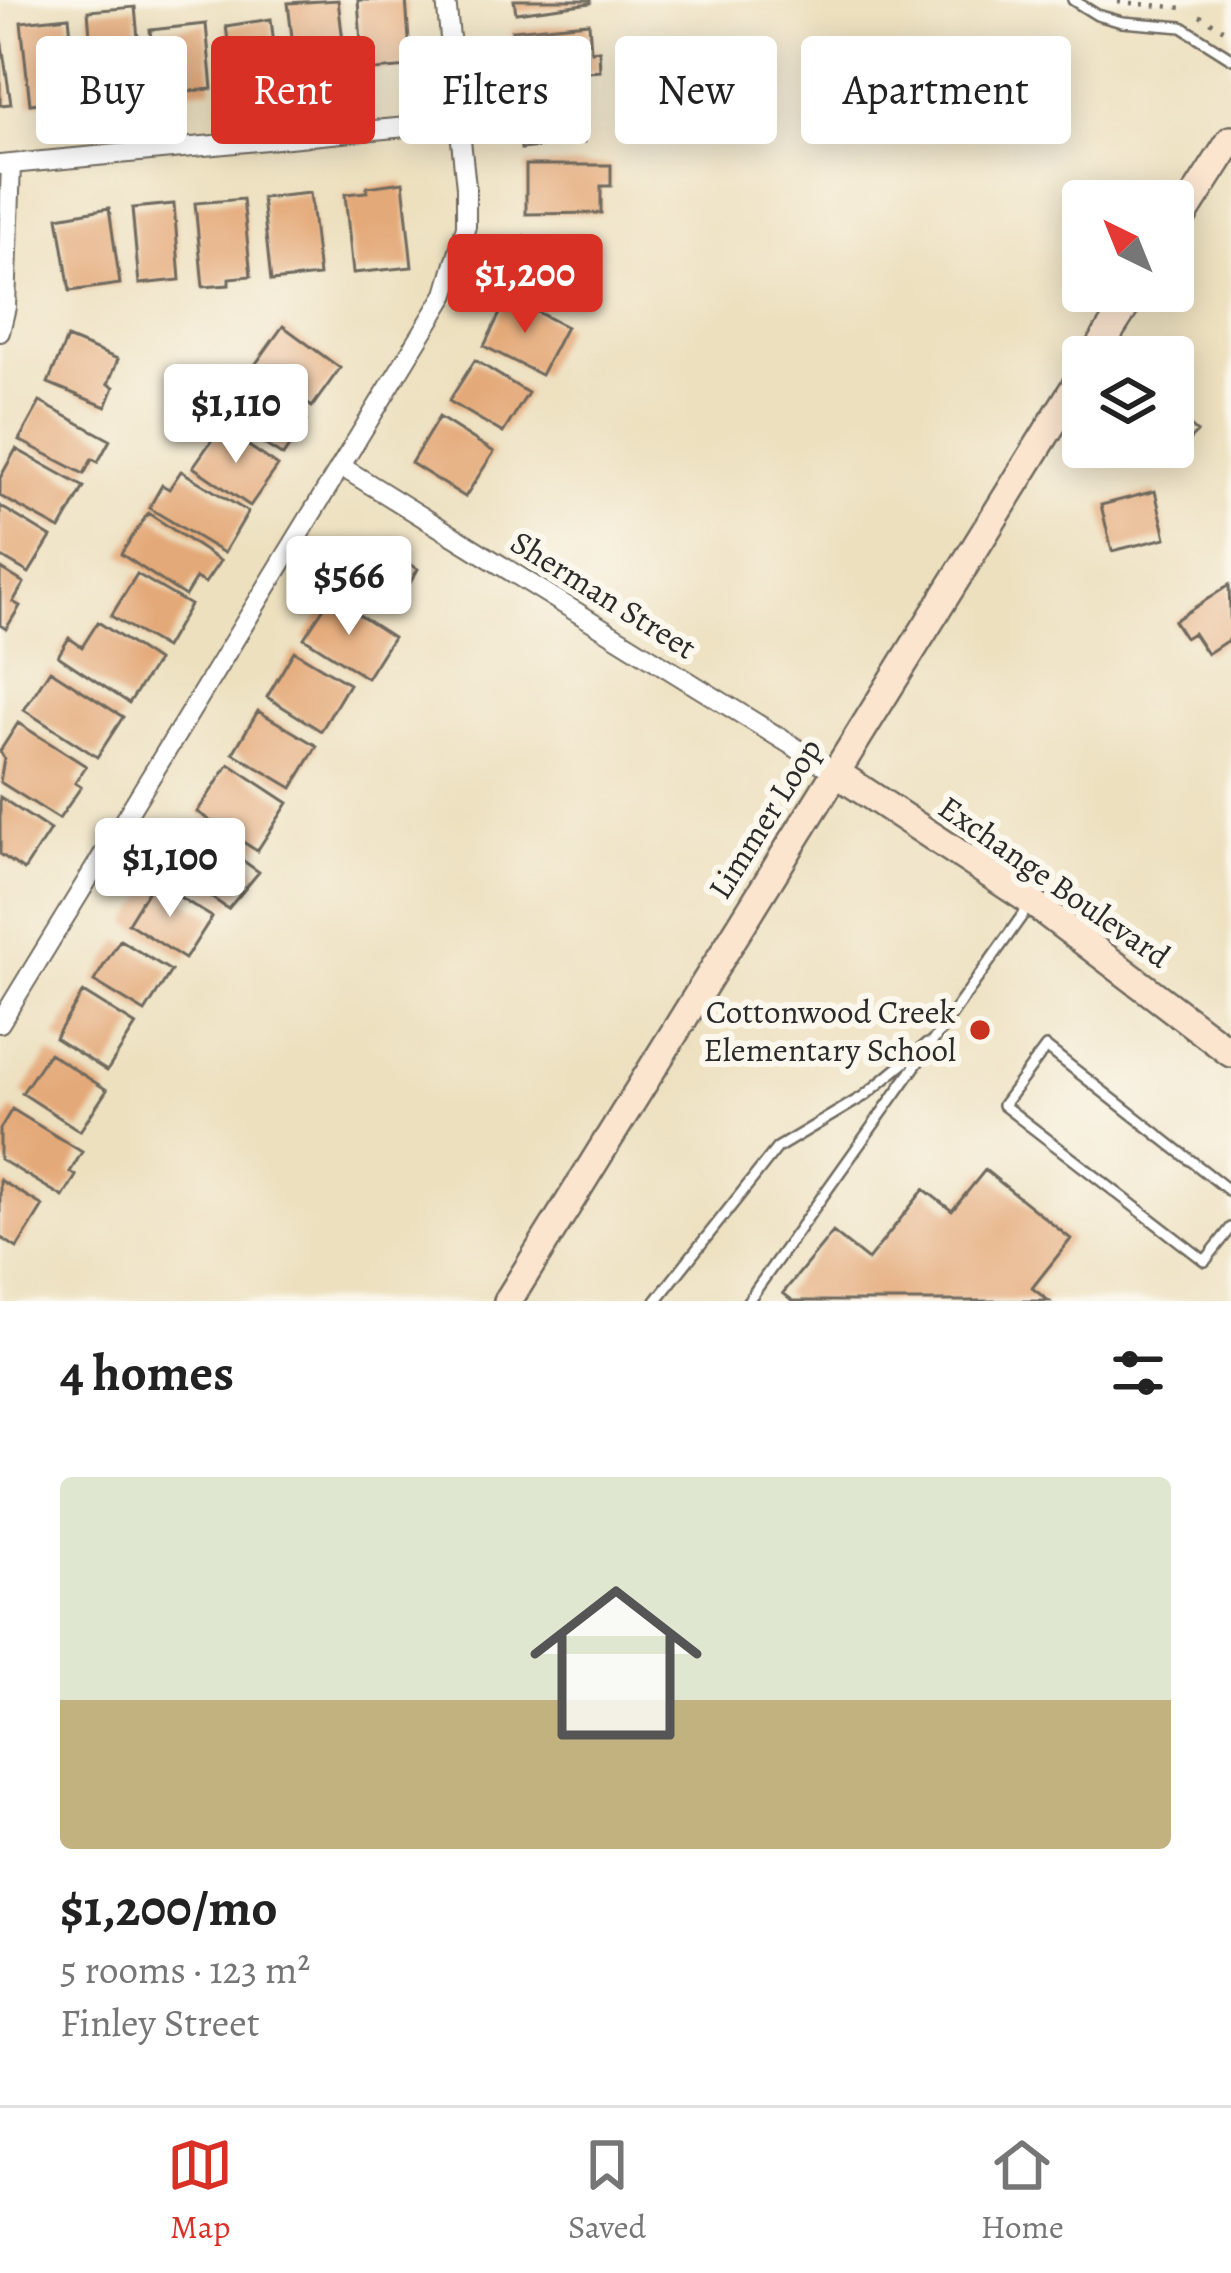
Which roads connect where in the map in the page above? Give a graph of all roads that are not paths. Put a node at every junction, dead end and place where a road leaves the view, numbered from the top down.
1 (446, 0) edge
2 (1073, 0) edge
3 (450, 36) edge
4 (1231, 58) edge
5 (399, 128) edge
6 (1231, 140) edge
7 (462, 144) edge
8 (6, 164) edge
9 (1194, 198) edge
10 (0, 332) edge
11 (1062, 408) edge
12 (342, 466) junction
13 (835, 772) junction
14 (1032, 902) junction
15 (0, 1023) edge
16 (935, 1038) junction
17 (1231, 1053) edge
18 (1231, 1192) edge
19 (1231, 1228) edge
20 (508, 1301) edge
21 (656, 1301) edge
22 (748, 1301) edge

1 - 3 street
2 - 4 lane
5 - 8 street
6 - 9 street
7 - 12 street
8 - 10 street
11 - 13 street, Limmer Loop
12 - 13 street, Sherman Street
12 - 15 street
13 - 14 street, Exchange Boulevard
13 - 20 street, Limmer Loop
14 - 16 lane
14 - 17 street, Exchange Boulevard
16 - 21 lane
16 - 22 lane
18 - 19 lane

